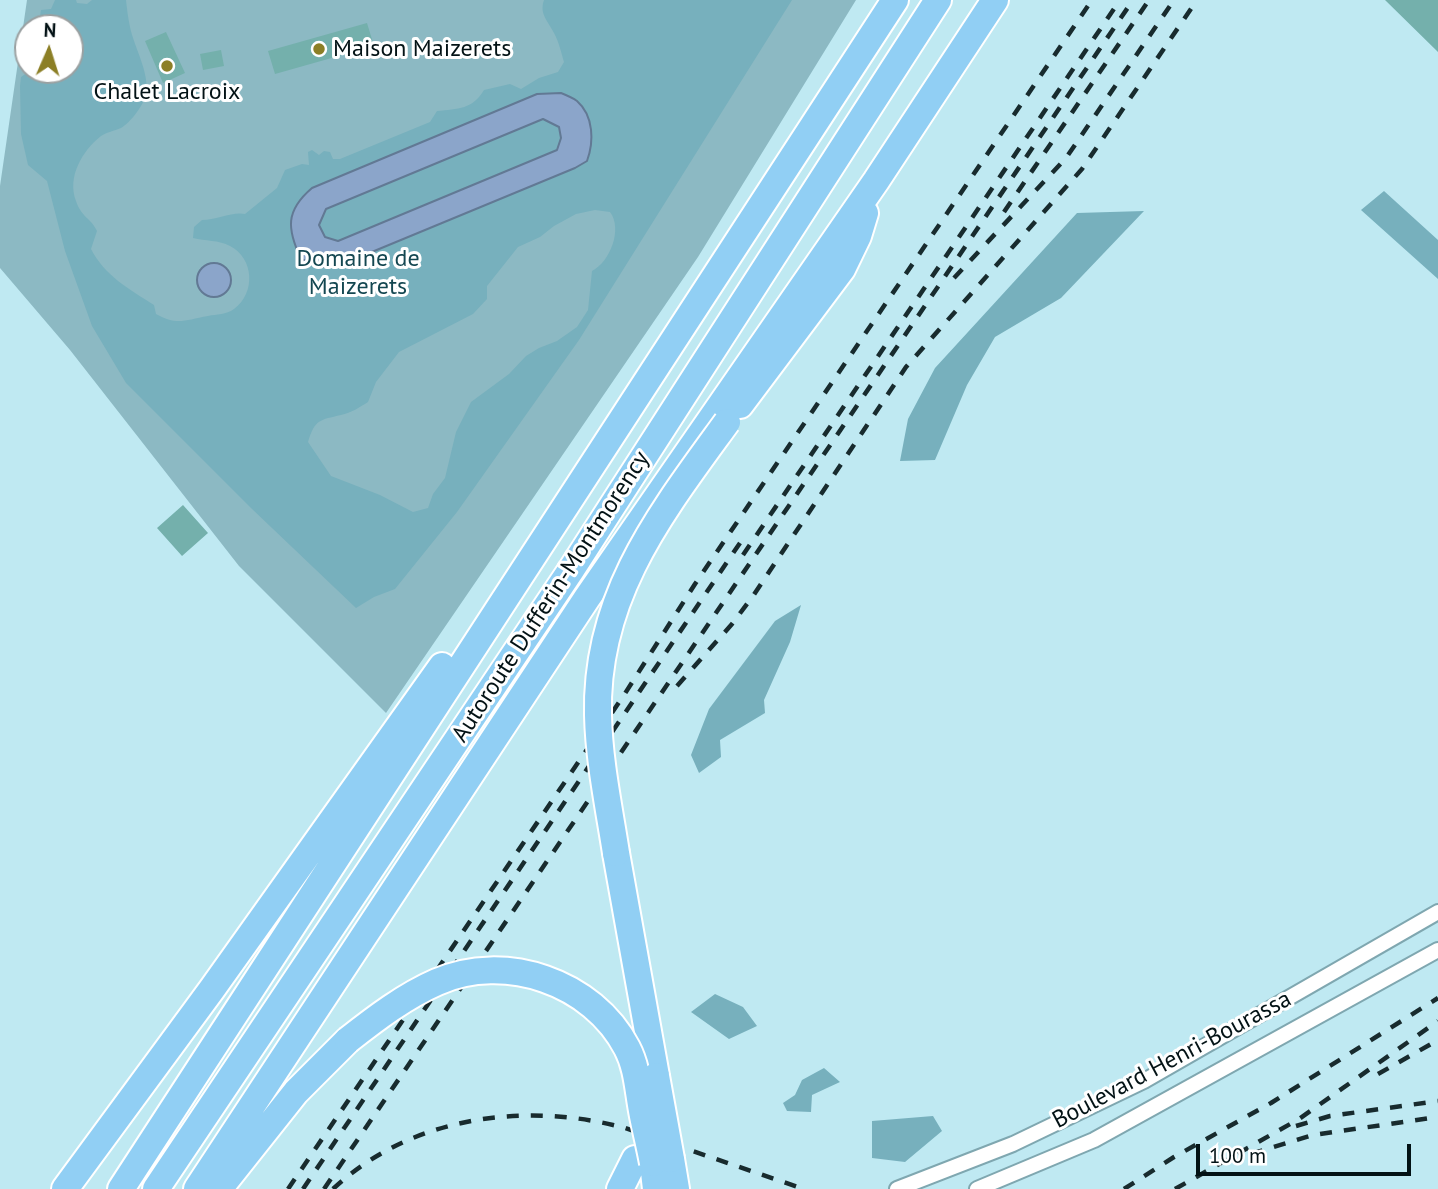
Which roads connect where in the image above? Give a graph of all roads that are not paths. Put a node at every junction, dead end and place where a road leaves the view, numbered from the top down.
1 (893, 0) edge
2 (937, 0) edge
3 (996, 0) edge
4 (876, 181) junction
5 (525, 569) junction
6 (1438, 912) edge
7 (1438, 950) edge
8 (212, 989) junction
9 (653, 1160) junction
10 (65, 1189) edge
11 (84, 1189) edge
12 (121, 1189) edge
13 (156, 1189) edge
14 (197, 1189) edge
15 (219, 1189) edge
16 (620, 1189) edge
17 (656, 1189) edge
18 (676, 1189) edge
19 (897, 1189) edge
20 (977, 1189) edge

1 - 5 highway, Autoroute Dufferin-Montmorency
2 - 13 highway, Autoroute Dufferin-Montmorency
3 - 4 highway
4 - 9 highway, bridge
4 - 14 highway
5 - 8 highway
5 - 12 highway, Autoroute Dufferin-Montmorency
6 - 19 street, Boulevard Henri-Bourassa
7 - 20 street, Boulevard Henri-Bourassa
8 - 10 highway
8 - 11 highway
9 - 15 highway, bridge
9 - 16 highway
9 - 17 highway
9 - 18 highway

